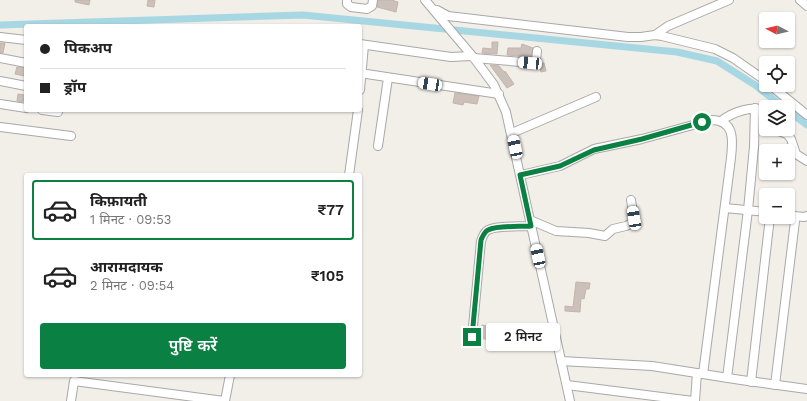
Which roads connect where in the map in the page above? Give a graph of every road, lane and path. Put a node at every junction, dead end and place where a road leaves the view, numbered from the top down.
1 (348, 0) edge
2 (373, 0) edge
3 (729, 0) edge
4 (800, 0) edge
5 (428, 3) edge
6 (807, 6) edge
7 (655, 35) junction
8 (0, 37) edge
9 (24, 40) edge
10 (362, 45) edge
11 (537, 51) dead end
12 (472, 57) junction
13 (0, 58) edge
14 (24, 63) edge
15 (362, 74) edge
16 (759, 77) edge
17 (388, 78) junction
18 (0, 81) edge
19 (24, 86) edge
20 (779, 92) edge
21 (499, 94) junction
22 (596, 97) dead end
23 (0, 104) edge
24 (24, 108) edge
25 (755, 108) junction
26 (759, 108) edge
27 (358, 112) edge
28 (807, 115) edge
29 (721, 121) junction
30 (0, 127) edge
31 (512, 133) junction
32 (71, 136) dead end
33 (788, 136) edge
34 (378, 146) dead end
35 (807, 161) edge
36 (349, 173) edge
37 (520, 175) junction
38 (631, 200) dead end
39 (725, 208) junction
40 (748, 210) junction
41 (759, 211) edge
42 (795, 216) edge
43 (807, 216) edge
44 (530, 223) junction
45 (769, 224) edge
46 (795, 224) edge
47 (472, 337) dead end
48 (561, 361) junction
49 (700, 374) junction
50 (230, 377) edge
51 (727, 378) junction
52 (751, 382) junction
53 (567, 385) junction
54 (775, 385) junction
55 (807, 389) edge
56 (71, 401) edge
57 (225, 401) edge
58 (570, 401) edge
59 (694, 401) edge

1 - 2 street
3 - 7 street
4 - 6 street
5 - 7 street
5 - 12 street
7 - 16 street
8 - 9 street
10 - 12 street
11 - 12 street
12 - 21 street
13 - 14 street
15 - 17 street
17 - 21 street
17 - 34 street
18 - 19 street
20 - 28 street
21 - 31 street
22 - 31 street
23 - 24 street
25 - 26 street
25 - 29 street
25 - 40 street
27 - 36 street
29 - 37 street
29 - 39 street
30 - 32 street
31 - 37 street
33 - 35 street
37 - 44 street
38 - 44 street
39 - 40 street
39 - 49 street
40 - 41 street
40 - 51 street
42 - 43 street
44 - 47 street
44 - 48 street
45 - 52 street
46 - 54 street
48 - 49 street
48 - 53 street
49 - 51 street
49 - 59 street
50 - 57 street
51 - 52 street
52 - 54 street
53 - 58 street
53 - 59 street
54 - 55 street
56 - 57 street

